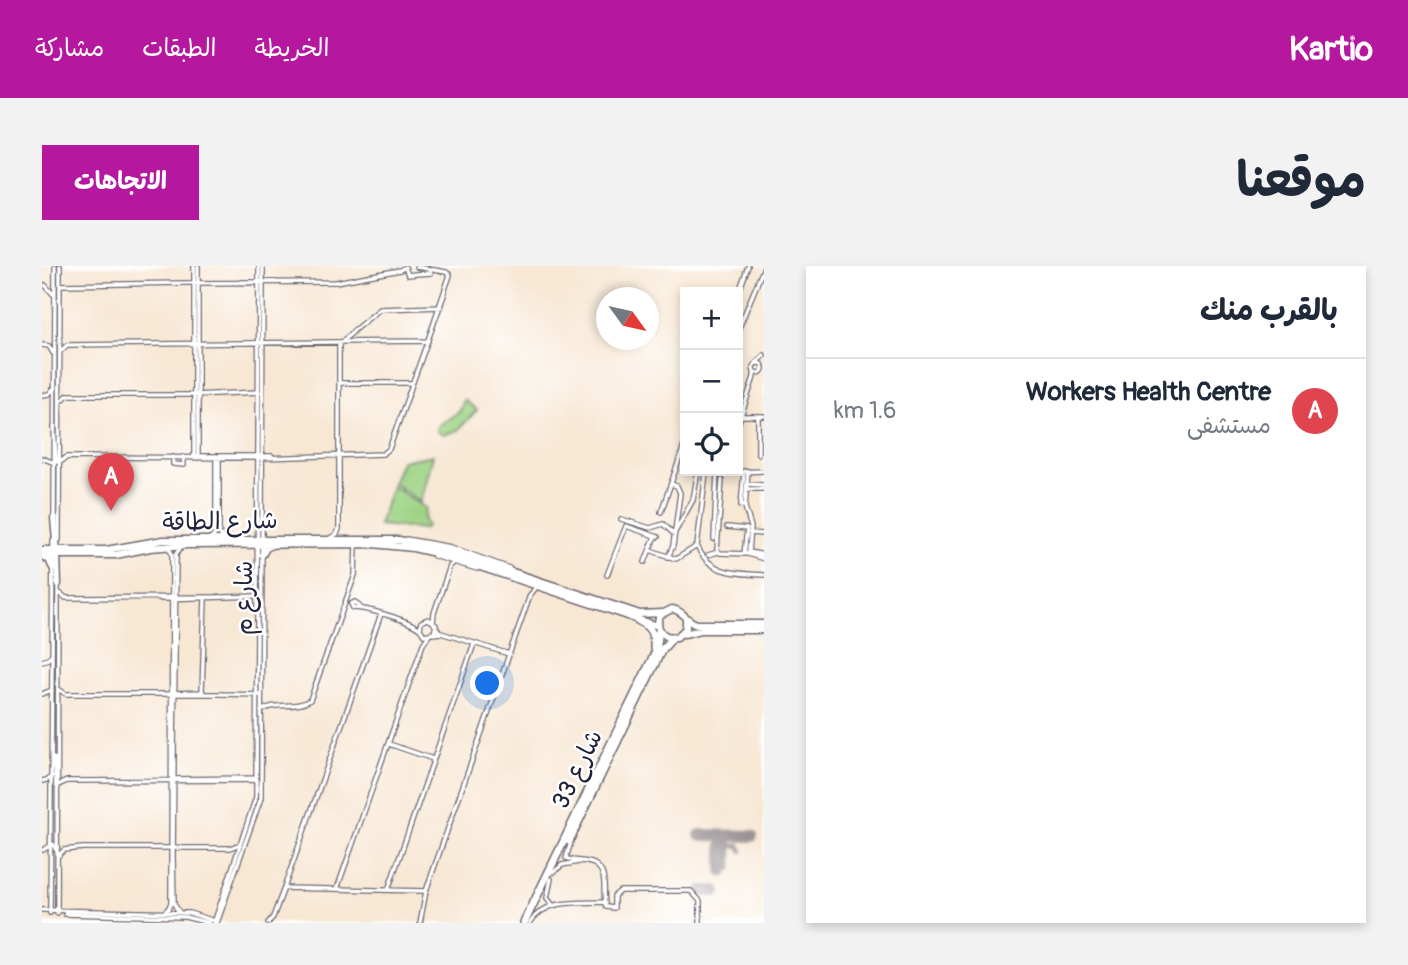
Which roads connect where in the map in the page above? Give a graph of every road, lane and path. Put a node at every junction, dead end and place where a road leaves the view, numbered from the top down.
1 (58, 266) edge
2 (196, 266) edge
3 (261, 266) edge
4 (419, 266) edge
5 (748, 266) edge
6 (406, 267) edge
7 (764, 267) edge
8 (446, 272) junction
9 (387, 273) junction
10 (58, 274) junction
11 (261, 274) junction
12 (407, 274) junction
13 (416, 274) junction
14 (199, 282) junction
15 (187, 283) junction
16 (249, 283) junction
17 (261, 283) junction
18 (271, 283) junction
19 (44, 284) edge
20 (58, 284) junction
21 (69, 285) junction
22 (741, 287) edge
23 (196, 290) junction
24 (261, 293) junction
25 (57, 297) junction
26 (439, 308) junction
27 (743, 318) edge
28 (354, 331) junction
29 (54, 334) junction
30 (195, 334) junction
31 (260, 335) junction
32 (60, 337) junction
33 (359, 342) junction
34 (427, 342) junction
35 (250, 343) junction
36 (260, 343) junction
37 (270, 343) junction
38 (341, 343) junction
39 (185, 344) junction
40 (199, 344) junction
41 (44, 345) edge
42 (68, 345) junction
43 (195, 352) junction
44 (60, 353) junction
45 (260, 353) junction
46 (54, 354) junction
47 (764, 356) edge
48 (756, 363) junction
49 (761, 369) edge
50 (413, 381) junction
51 (340, 382) junction
52 (196, 385) junction
53 (259, 385) junction
54 (57, 387) junction
55 (250, 393) junction
56 (260, 393) junction
57 (185, 394) junction
58 (195, 394) junction
59 (205, 394) junction
60 (44, 395) edge
61 (68, 395) junction
62 (258, 401) junction
63 (54, 403) junction
64 (195, 403) junction
65 (60, 404) junction
66 (742, 413) edge
67 (743, 416) edge
68 (758, 416) junction
69 (764, 416) edge
70 (260, 425) junction
71 (53, 426) junction
72 (260, 448) junction
73 (54, 449) junction
74 (60, 450) junction
75 (758, 454) dead end
76 (341, 456) junction
77 (67, 457) junction
78 (173, 457) junction
79 (183, 457) junction
80 (196, 457) junction
81 (218, 457) junction
82 (44, 458) edge
83 (261, 458) junction
84 (680, 458) edge
85 (59, 463) junction
86 (53, 464) junction
87 (746, 471) junction
88 (764, 471) edge
89 (697, 476) edge
90 (705, 476) edge
91 (719, 476) edge
92 (719, 480) junction
93 (671, 484) junction
94 (723, 487) dead end
95 (747, 487) junction
96 (764, 487) edge
97 (217, 497) junction
98 (743, 505) junction
99 (661, 512) dead end
100 (54, 519) junction
101 (621, 519) dead end
102 (727, 527) dead end
103 (340, 529) junction
104 (750, 533) junction
105 (674, 534) junction
106 (764, 534) edge
107 (56, 538) junction
108 (304, 539) junction
109 (328, 539) junction
110 (349, 539) junction
111 (713, 539) dead end
112 (209, 540) junction
113 (227, 542) junction
114 (249, 542) junction
115 (260, 542) junction
116 (273, 542) junction
117 (164, 543) junction
118 (356, 544) junction
119 (187, 545) junction
120 (391, 545) junction
121 (697, 546) junction
122 (86, 550) junction
123 (650, 550) junction
124 (56, 552) junction
125 (73, 552) junction
126 (718, 552) junction
127 (42, 553) edge
128 (744, 554) junction
129 (708, 555) dead end
130 (668, 557) junction
131 (764, 557) edge
132 (452, 561) junction
133 (645, 562) dead end
134 (56, 567) junction
135 (174, 571) junction
136 (607, 575) dead end
137 (764, 575) edge
138 (58, 588) junction
139 (174, 588) junction
140 (533, 588) junction
141 (258, 589) junction
142 (558, 592) junction
143 (177, 597) junction
144 (252, 597) junction
145 (260, 597) junction
146 (66, 598) junction
147 (166, 598) junction
148 (205, 599) junction
149 (174, 605) junction
150 (258, 605) junction
151 (58, 606) junction
152 (362, 609) dead end
153 (662, 613) junction
154 (381, 614) junction
155 (434, 614) junction
156 (626, 615) junction
157 (686, 618) junction
158 (428, 619) junction
159 (421, 622) junction
160 (260, 623) junction
161 (411, 624) junction
162 (435, 624) junction
163 (764, 627) edge
164 (658, 628) junction
165 (421, 631) junction
166 (441, 633) junction
167 (682, 634) junction
168 (430, 635) junction
169 (672, 638) junction
170 (423, 643) junction
171 (474, 643) junction
172 (53, 652) junction
173 (509, 654) junction
174 (43, 660) edge
175 (650, 663) junction
176 (259, 667) junction
177 (52, 668) junction
178 (173, 686) junction
179 (55, 689) junction
180 (257, 693) junction
181 (44, 694) edge
182 (66, 694) junction
183 (182, 694) junction
184 (204, 694) junction
185 (171, 696) junction
186 (52, 701) junction
187 (58, 702) junction
188 (259, 703) junction
189 (266, 707) junction
190 (261, 711) junction
191 (388, 743) junction
192 (52, 750) junction
193 (433, 759) junction
194 (172, 770) junction
195 (55, 775) junction
196 (249, 779) junction
197 (258, 779) junction
198 (163, 780) junction
199 (172, 780) junction
200 (182, 780) junction
201 (44, 781) edge
202 (67, 781) junction
203 (58, 786) junction
204 (52, 787) junction
205 (172, 789) junction
206 (582, 816) junction
207 (246, 837) junction
208 (172, 839) junction
209 (58, 841) junction
210 (52, 844) junction
211 (241, 844) junction
212 (179, 848) junction
213 (230, 848) junction
214 (67, 849) junction
215 (43, 850) edge
216 (170, 850) junction
217 (52, 855) junction
218 (237, 856) junction
219 (58, 857) junction
220 (579, 862) junction
221 (552, 876) junction
222 (57, 880) junction
223 (284, 888) junction
224 (337, 889) junction
225 (387, 890) junction
226 (426, 891) junction
227 (57, 900) junction
228 (51, 901) junction
229 (604, 902) junction
230 (278, 904) junction
231 (561, 904) junction
232 (42, 911) edge
233 (66, 911) junction
234 (220, 911) junction
235 (50, 912) junction
236 (57, 912) junction
237 (164, 912) junction
238 (179, 912) junction
239 (213, 922) edge
240 (268, 923) edge
241 (274, 923) edge
242 (420, 923) edge
243 (528, 923) edge
244 (700, 923) edge

1 - 10 street
2 - 14 street
3 - 11 street, شارع م
4 - 8 street
4 - 13 street
5 - 22 street
6 - 9 street
6 - 12 street
7 - 27 street
8 - 13 street
8 - 26 street
9 - 12 street
9 - 18 street
10 - 19 street
10 - 20 street
10 - 21 street
11 - 16 street
11 - 17 street, شارع م
11 - 18 street
12 - 13 street
14 - 15 street
14 - 15 street
14 - 16 street
14 - 23 street
15 - 21 street
15 - 23 street
16 - 17 street
16 - 24 street
17 - 18 street
17 - 24 street, شارع م
18 - 24 street
19 - 20 street
19 - 25 street
20 - 21 street
20 - 25 street
21 - 25 street
23 - 30 street
24 - 31 street, شارع م
25 - 29 street
25 - 32 street
26 - 28 street
26 - 34 street
28 - 33 street
28 - 38 street
29 - 41 street
29 - 46 street
30 - 39 street
30 - 40 street
31 - 35 street
31 - 36 street, شارع م
31 - 37 street
32 - 42 street
32 - 44 street
33 - 34 street
33 - 38 street
34 - 50 street
35 - 36 street
35 - 40 street
35 - 45 street
36 - 37 street
36 - 45 street, شارع م
37 - 38 street
37 - 45 street
38 - 51 street
39 - 40 street
39 - 42 street
39 - 43 street
40 - 43 street
41 - 46 street
42 - 44 street
43 - 52 street
44 - 54 street
45 - 53 street, شارع م
45 - 56 street, شارع م
46 - 54 street
47 - 48 street
47 - 49 street
48 - 49 street
48 - 49 street
49 - 66 street
50 - 51 street
50 - 76 street
51 - 76 street
52 - 57 street
52 - 58 street
52 - 59 street
53 - 55 street
53 - 56 street, شارع م
54 - 60 street
54 - 61 street
54 - 63 street
54 - 65 street
55 - 56 street
55 - 59 street
55 - 62 street
56 - 62 street, شارع م
56 - 70 street, شارع م
57 - 58 street
57 - 61 street
57 - 64 street
58 - 59 street
58 - 64 street
59 - 64 street
60 - 63 street
61 - 65 street
62 - 70 street, شارع م
63 - 71 street
64 - 80 street
65 - 74 street
67 - 68 street
68 - 69 street
68 - 75 street
70 - 72 street, شارع م
71 - 73 street
71 - 85 street
72 - 83 street, شارع م
72 - 83 street
73 - 82 street
73 - 86 street
74 - 77 street
74 - 85 street
76 - 83 street
76 - 103 street
77 - 78 street
77 - 85 street
78 - 79 street
78 - 79 street
79 - 80 street
80 - 81 street
81 - 83 street
81 - 97 street
82 - 86 street
83 - 115 street, شارع م
84 - 93 street
85 - 107 street
86 - 100 street
87 - 88 street
87 - 95 street
87 - 98 street
89 - 105 street
90 - 121 street
91 - 92 street
92 - 94 street
92 - 111 street
92 - 126 street
93 - 99 street
93 - 105 street
95 - 96 street
95 - 98 street
97 - 112 street
97 - 113 street
98 - 104 street
100 - 107 street
100 - 124 main road
101 - 105 street
102 - 128 street
103 - 109 street
103 - 110 street
104 - 106 street
104 - 131 street
105 - 130 street
107 - 124 street
107 - 125 main road
107 - 127 main road
108 - 109 main road, شارع الطاقة
108 - 115 main road
108 - 116 main road, شارع الطاقة
109 - 110 main road, شارع الطاقة
110 - 153 main road, شارع الطاقة
112 - 113 main road, شارع الطاقة
112 - 117 main road, شارع الطاقة
113 - 114 main road, شارع الطاقة
113 - 115 main road
113 - 119 main road, شارع الطاقة
114 - 115 main road
114 - 115 main road
115 - 116 main road, شارع الطاقة
115 - 116 main road
115 - 141 street, شارع م
115 - 145 street, شارع م
116 - 118 main road, شارع الطاقة
117 - 119 main road, شارع الطاقة
117 - 122 main road, شارع الطاقة
117 - 125 main road, شارع الطاقة
117 - 135 street
118 - 120 main road, شارع الطاقة
118 - 189 street
119 - 135 street
120 - 132 street, شارع الطاقة
120 - 142 main road, شارع الطاقة
121 - 130 street
121 - 137 street
122 - 124 main road
122 - 125 main road, شارع الطاقة
123 - 130 street
123 - 133 street
123 - 136 street
124 - 125 main road, شارع الطاقة
124 - 127 main road
124 - 134 street
124 - 138 main road
125 - 134 main road
126 - 128 street
126 - 129 street
127 - 134 main road
128 - 131 street
132 - 140 street, شارع الطاقة
132 - 155 street
134 - 138 street
134 - 172 street
135 - 139 street
138 - 146 street
138 - 151 street
139 - 143 street
139 - 143 street
139 - 147 street
140 - 142 street, شارع الطاقة
140 - 173 street
141 - 144 street
141 - 145 street, شارع م
142 - 156 main road, شارع الطاقة
143 - 147 street
143 - 148 street
143 - 148 street
143 - 149 street
143 - 149 street
144 - 145 street
144 - 148 street
144 - 150 street
145 - 150 street, شارع م
145 - 160 street, شارع م
146 - 147 street
146 - 151 street
147 - 149 street
148 - 184 street
149 - 178 street
150 - 160 street, شارع م
151 - 179 street
152 - 154 street
153 - 157 main road
153 - 164 main road
154 - 161 street
154 - 223 street
155 - 158 street
155 - 162 street
156 - 164 main road, شارع الطاقة
156 - 175 highway
157 - 163 main road
157 - 167 main road
158 - 159 street
158 - 162 street
159 - 161 street
159 - 165 street
160 - 176 street, شارع م
161 - 165 street
162 - 166 street
162 - 168 street
163 - 167 main road
164 - 169 main road
164 - 175 highway, شارع 33
165 - 168 street
165 - 170 street
166 - 168 street
166 - 171 street
167 - 169 main road
168 - 170 street
169 - 206 highway, شارع 33
170 - 191 street
171 - 173 street
171 - 193 street
172 - 174 street
172 - 177 street
173 - 226 street
174 - 177 street
175 - 243 highway, شارع 33
176 - 180 street, شارع م
176 - 180 street, شارع م
177 - 179 street
178 - 183 street
178 - 185 street
179 - 181 street
179 - 182 street
179 - 186 street
179 - 187 street
180 - 184 street
180 - 188 street, شارع م
180 - 188 street
181 - 186 street
182 - 185 street
182 - 187 street
183 - 184 street
183 - 185 street
183 - 185 street
185 - 194 street
186 - 192 street
187 - 195 street
188 - 189 street
188 - 190 street, شارع م
188 - 197 street, شارع م
189 - 190 street
190 - 197 street, شارع م
191 - 193 street
191 - 224 street
192 - 195 street
192 - 203 street
193 - 225 street
194 - 198 street
194 - 199 street
194 - 200 street
195 - 201 street
195 - 202 street
195 - 203 street
195 - 204 street
196 - 197 street
196 - 197 street
196 - 200 street
197 - 207 street, شارع م
198 - 199 street
198 - 202 street
198 - 205 street
199 - 200 street
199 - 205 street
200 - 205 street
201 - 204 street
202 - 203 street
203 - 209 street
204 - 210 street
205 - 208 street
206 - 220 street
206 - 221 highway, شارع 33
207 - 211 street, شارع م
207 - 234 street, شارع م
208 - 212 street
208 - 216 street
208 - 216 street
209 - 214 street
209 - 219 street
210 - 215 street
210 - 217 street
210 - 222 street
211 - 213 street
211 - 218 street, شارع م
212 - 213 street
212 - 216 street
212 - 216 street
213 - 218 street
214 - 216 street
214 - 219 street
215 - 217 street
216 - 237 street
216 - 238 street
217 - 228 street
218 - 234 street, شارع م
219 - 222 street
220 - 221 street
220 - 229 street
221 - 231 street
221 - 243 highway, شارع 33
222 - 227 street
223 - 224 street
223 - 230 street
224 - 225 street
225 - 226 street
226 - 242 street
227 - 233 street
227 - 236 street
228 - 232 street
228 - 235 street
229 - 231 street
229 - 244 street
230 - 240 street
230 - 241 street
231 - 243 street
232 - 235 street
233 - 236 street
233 - 237 street
234 - 239 street, شارع م
234 - 239 street
235 - 236 street
236 - 239 street
237 - 238 street
238 - 239 street

